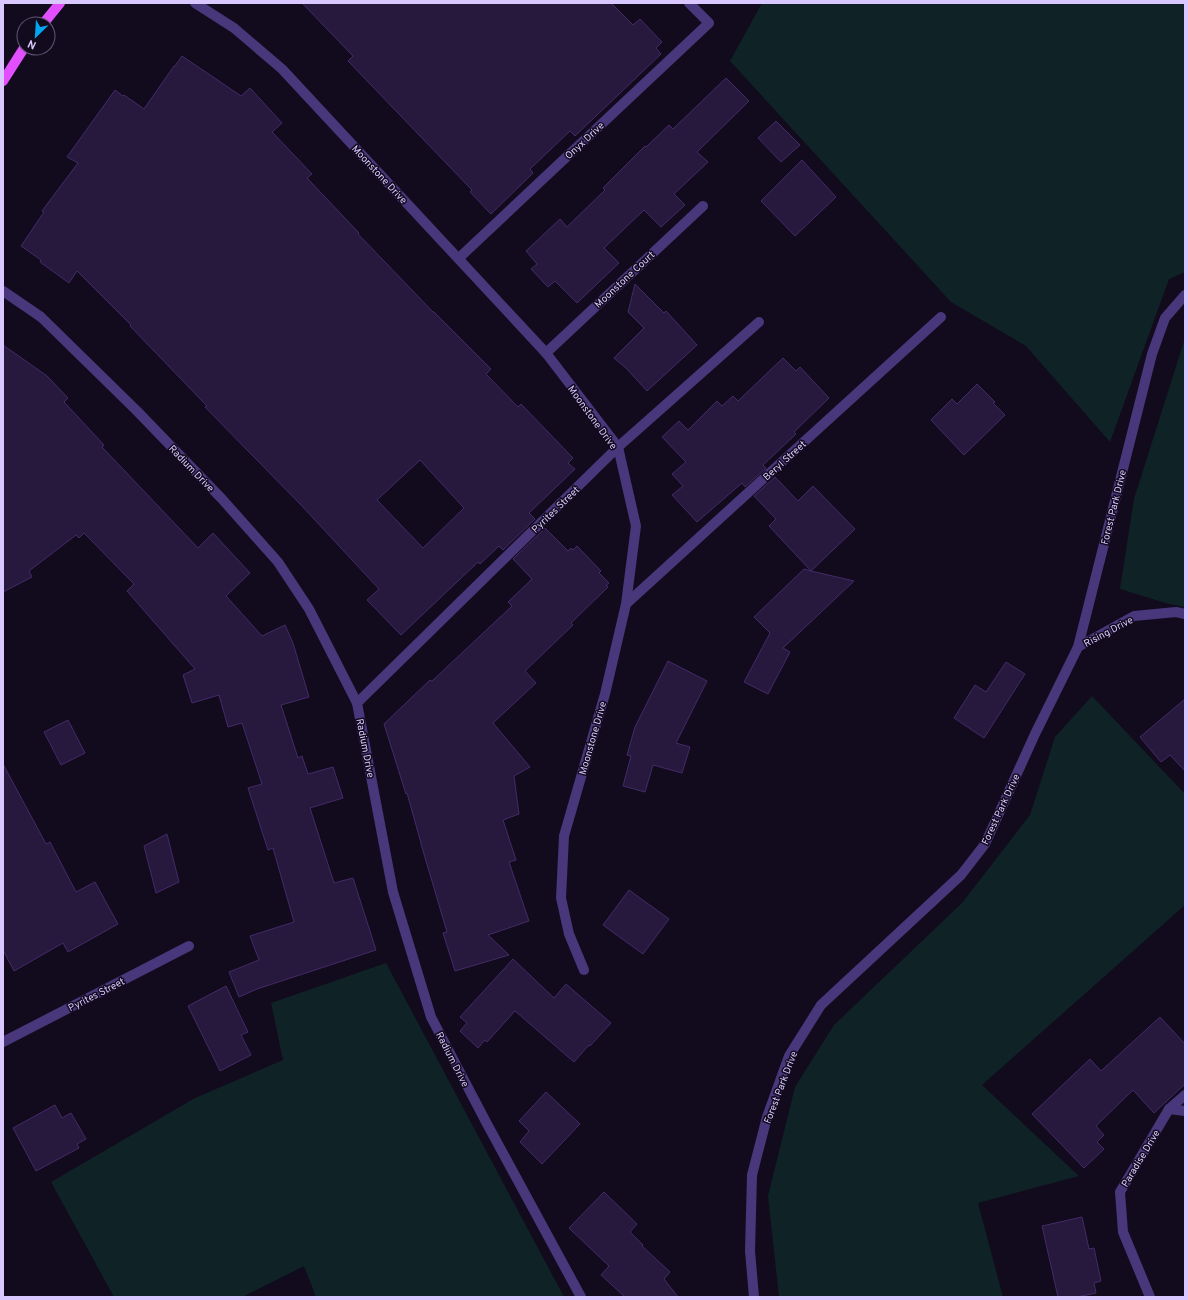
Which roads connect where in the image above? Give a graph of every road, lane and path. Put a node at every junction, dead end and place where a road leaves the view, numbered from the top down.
1 (60, 3) edge
2 (195, 3) edge
3 (689, 3) edge
4 (49, 16) edge
5 (19, 56) edge
6 (3, 81) edge
7 (703, 206) dead end
8 (458, 258) junction
9 (3, 291) edge
10 (1185, 295) edge
11 (941, 317) dead end
12 (759, 322) dead end
13 (546, 353) junction
14 (618, 447) junction
15 (626, 604) junction
16 (1185, 614) edge
17 (1078, 647) junction
18 (357, 702) junction
19 (188, 946) dead end
20 (584, 970) dead end
21 (3, 1042) edge
22 (1185, 1095) edge
23 (1169, 1109) junction
24 (1185, 1111) edge
25 (581, 1297) edge
26 (754, 1297) edge
27 (1150, 1297) edge

1 - 4 main road
2 - 8 street, Moonstone Drive
3 - 8 street, Onyx Drive
5 - 6 main road
7 - 13 street, Moonstone Court
8 - 13 street, Moonstone Drive
9 - 18 street, Radium Drive
10 - 17 street, Forest Park Drive
11 - 15 street, Beryl Street
12 - 14 street, Pyrites Street
13 - 14 street, Moonstone Drive
14 - 15 street, Moonstone Drive
14 - 18 street, Pyrites Street
15 - 20 street, Moonstone Drive
16 - 17 street, Rising Drive
17 - 26 street, Forest Park Drive
18 - 25 street, Radium Drive
19 - 21 street, Pyrites Street
22 - 23 street, Paradise Drive
23 - 24 street
23 - 27 street, Paradise Drive

